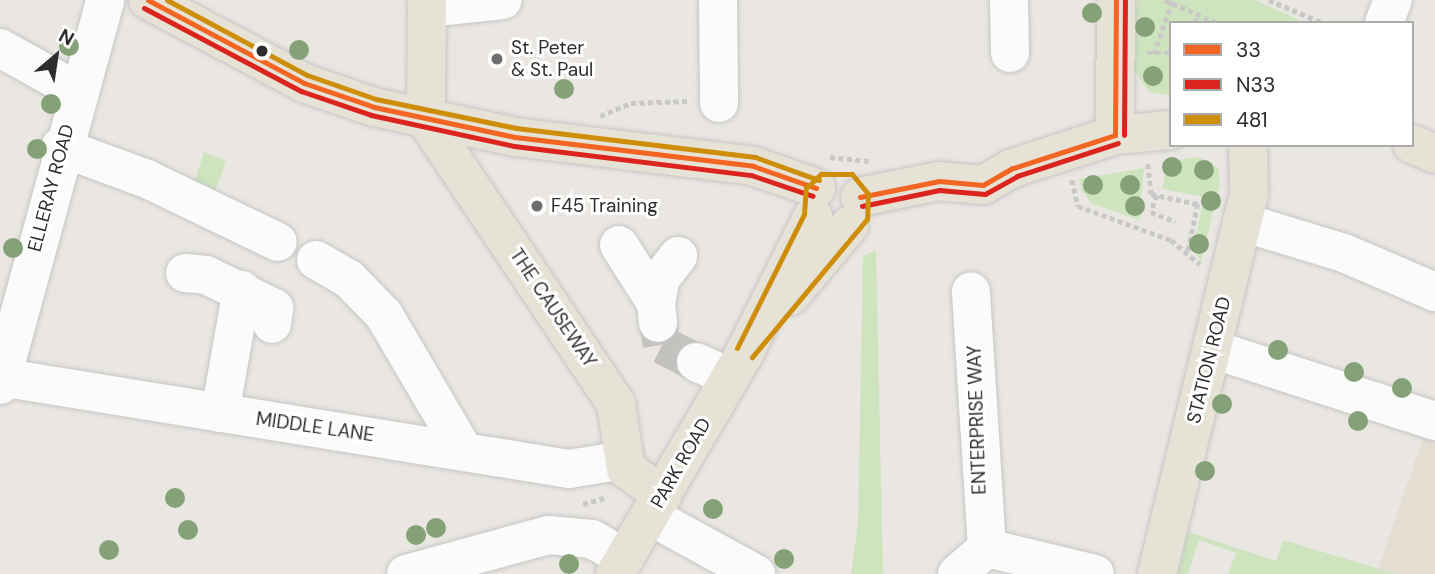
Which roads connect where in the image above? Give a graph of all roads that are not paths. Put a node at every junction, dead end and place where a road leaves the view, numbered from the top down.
1 (105, 0) edge
2 (148, 0) edge
3 (503, 0) edge
4 (718, 0) edge
5 (1009, 0) edge
6 (1116, 0) edge
7 (1392, 0) edge
8 (427, 4) edge
9 (1385, 21) edge
10 (0, 48) edge
11 (1010, 53) dead end
12 (77, 91) junction
13 (719, 103) road end
14 (426, 120) junction
15 (1169, 130) edge
16 (1115, 135) junction
17 (1414, 145) edge
18 (1248, 147) edge
19 (60, 148) junction
20 (1435, 154) edge
21 (814, 202) junction
22 (852, 217) junction
23 (1242, 222) junction
24 (278, 242) dead end
25 (620, 245) dead end
26 (678, 256) dead end
27 (316, 260) dead end
28 (185, 273) dead end
29 (242, 290) junction
30 (971, 290) dead end
31 (1435, 292) edge
32 (272, 324) dead end
33 (1212, 349) junction
34 (724, 364) junction
35 (3, 381) edge
36 (220, 414) junction
37 (1435, 421) edge
38 (462, 448) junction
39 (624, 460) junction
40 (657, 505) junction
41 (987, 548) junction
42 (620, 566) edge
43 (407, 574) edge
44 (756, 574) edge
45 (957, 574) edge
46 (1095, 574) edge
47 (1157, 574) edge

1 - 12 street, ELLERAY ROAD
2 - 14 main road
3 - 8 street
4 - 13 street
5 - 11 street
6 - 16 main road
7 - 9 street
8 - 14 main road
10 - 12 street
12 - 19 street, ELLERAY ROAD
14 - 21 main road
14 - 39 main road, THE CAUSEWAY
15 - 16 main road
16 - 22 main road
17 - 20 main road
18 - 23 main road, STATION ROAD
19 - 24 street
19 - 35 street, ELLERAY ROAD
21 - 22 main road
21 - 34 main road, PARK ROAD
22 - 34 main road, PARK ROAD
23 - 31 street
23 - 33 main road, STATION ROAD
25 - 26 street
27 - 38 street
28 - 29 street
29 - 32 street
29 - 36 street
30 - 41 street, ENTERPRISE WAY
33 - 37 street
33 - 47 main road, STATION ROAD
34 - 40 main road, PARK ROAD
35 - 36 street, MIDDLE LANE
36 - 38 street, MIDDLE LANE
38 - 39 street, MIDDLE LANE
39 - 40 main road
40 - 42 main road, PARK ROAD
40 - 44 street
41 - 45 street
41 - 46 street
42 - 43 street

